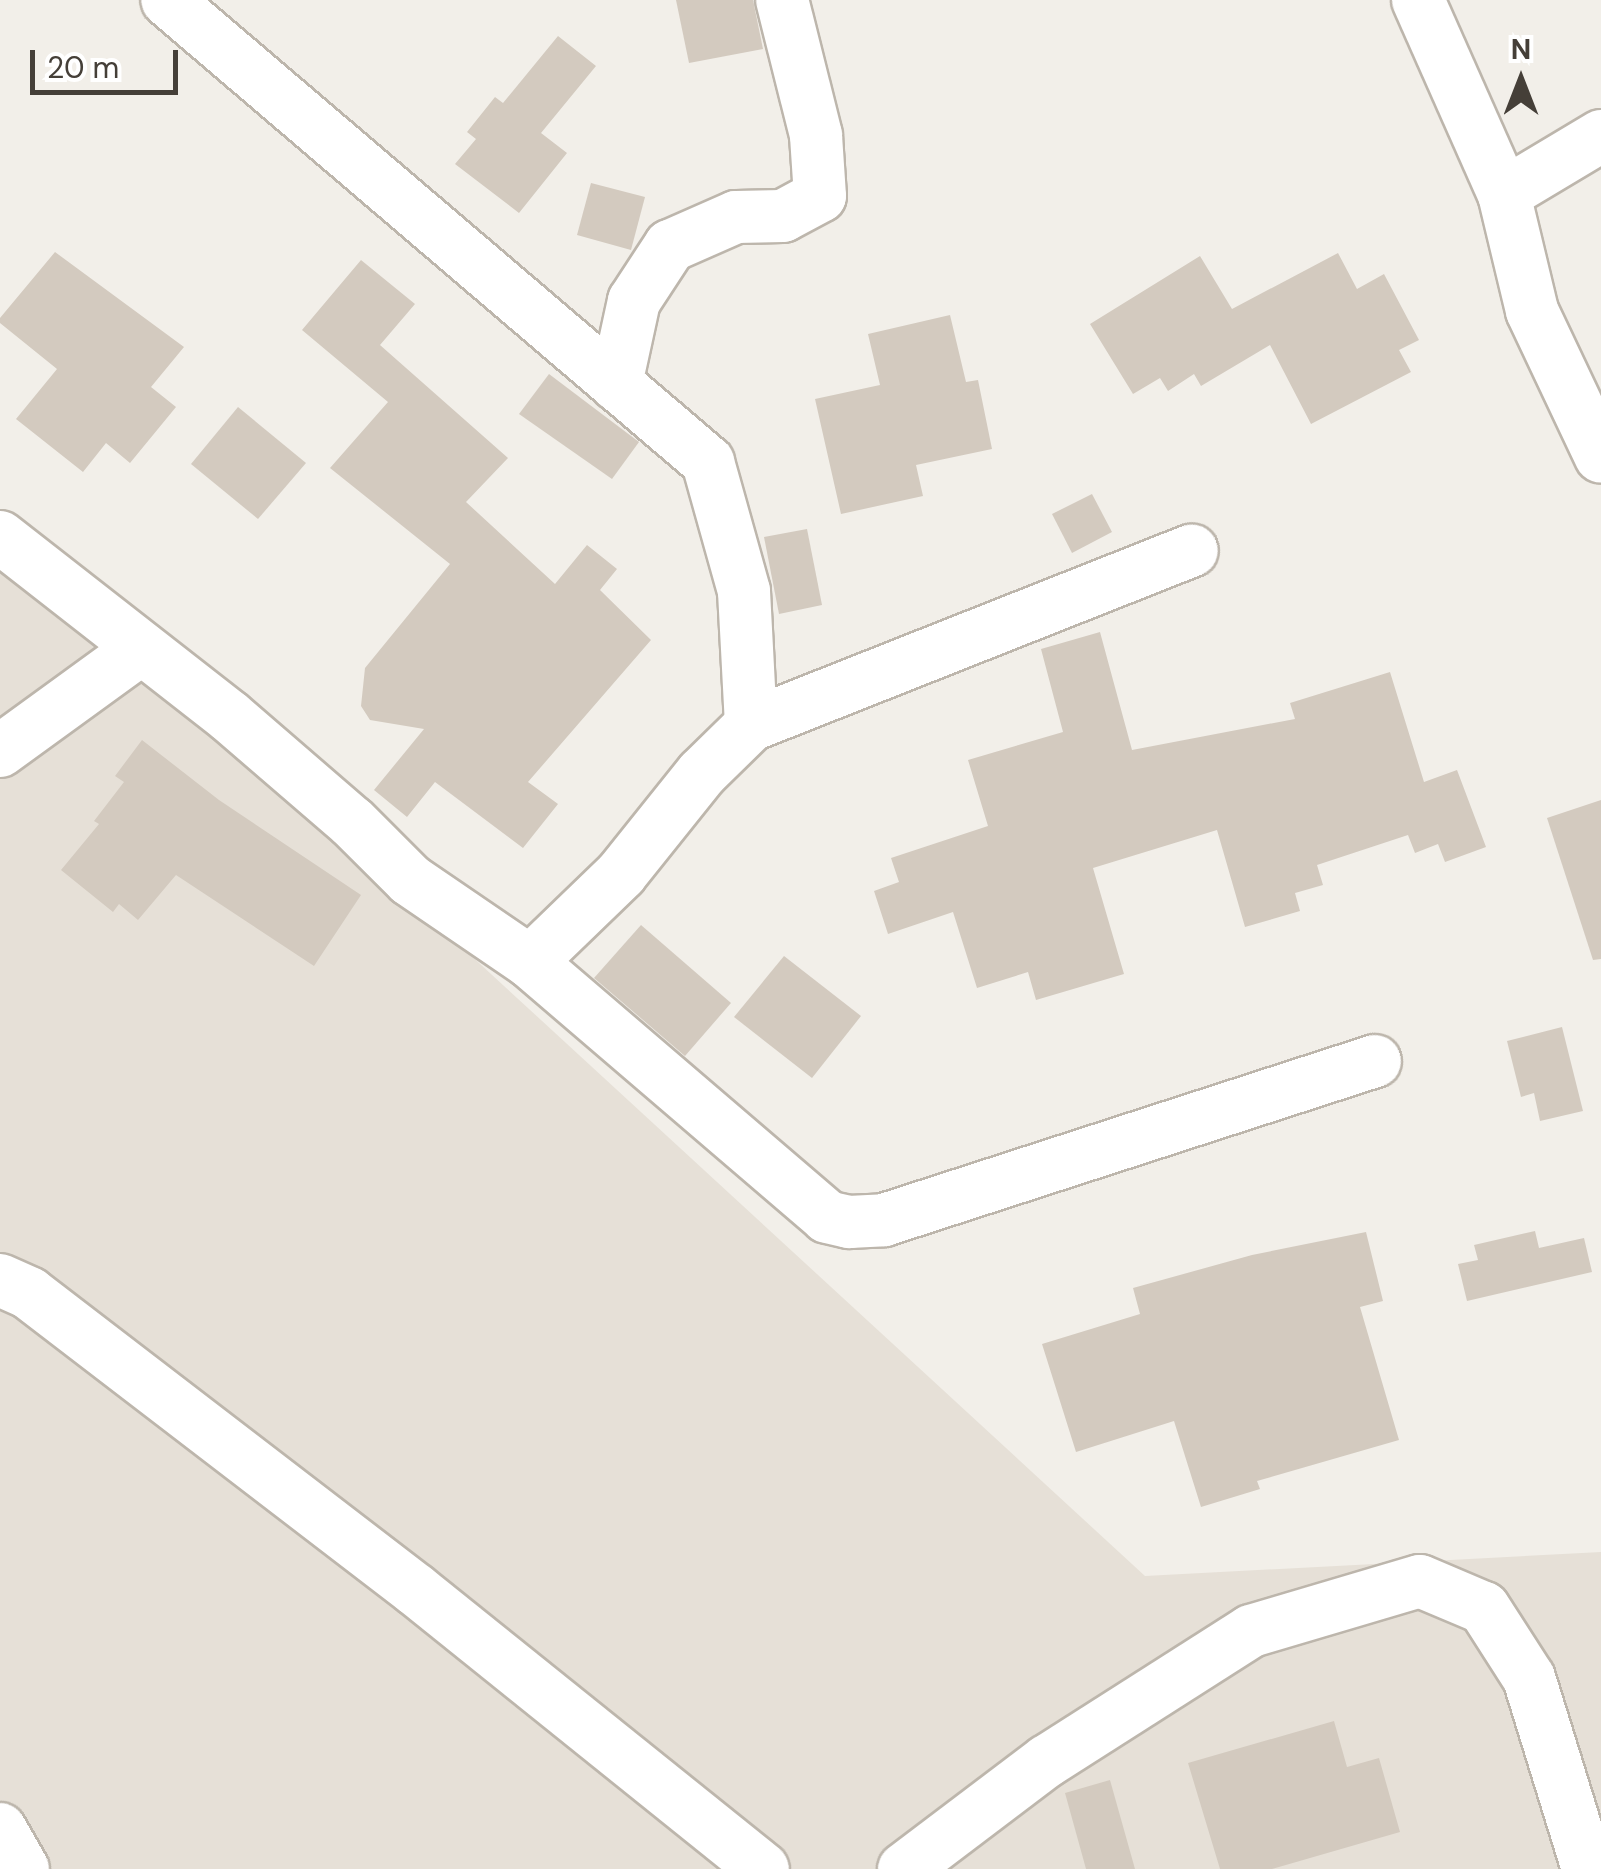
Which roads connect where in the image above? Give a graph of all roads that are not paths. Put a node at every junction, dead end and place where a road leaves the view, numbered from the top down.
1 (168, 0) edge
2 (782, 0) edge
3 (1418, 0) edge
4 (1601, 136) edge
5 (1504, 194) junction
6 (616, 384) junction
7 (1601, 457) edge
8 (0, 538) edge
9 (1192, 550) dead end
10 (142, 648) junction
11 (751, 725) junction
12 (0, 750) edge
13 (530, 962) junction
14 (1374, 1060) dead end
15 (0, 1280) edge
16 (0, 1829) edge
17 (748, 1864) edge
18 (23, 1869) edge
19 (904, 1869) edge
20 (1588, 1869) edge

1 - 6 street
2 - 6 street
3 - 5 street
4 - 5 street
5 - 7 street
6 - 11 street
8 - 10 street
9 - 11 street
10 - 12 street
10 - 13 street
11 - 13 street
13 - 14 street
15 - 17 street
16 - 18 street
19 - 20 street

